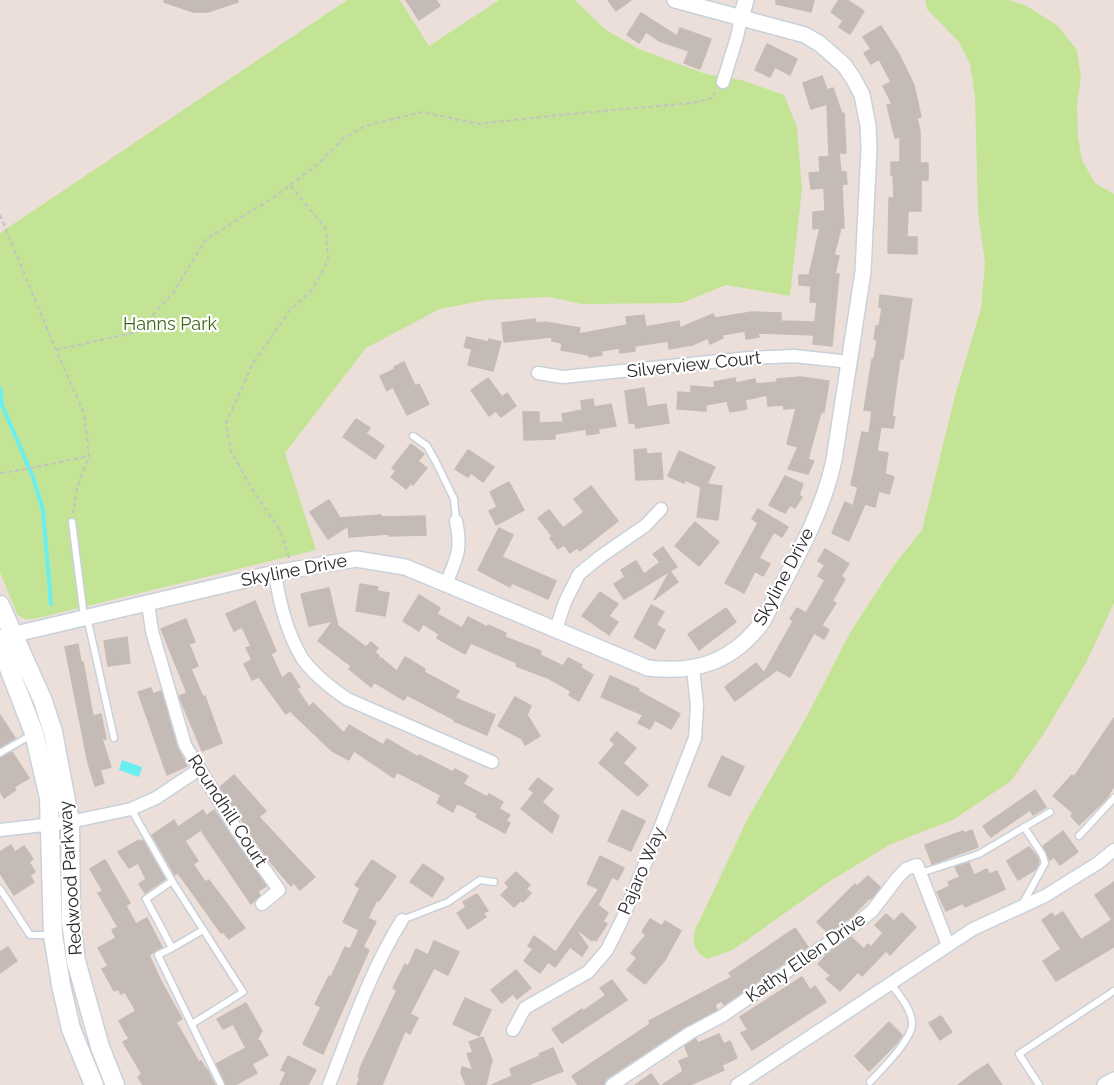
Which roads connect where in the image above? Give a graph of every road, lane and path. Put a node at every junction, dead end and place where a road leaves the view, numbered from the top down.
1 (675, 0) edge
2 (746, 0) edge
3 (741, 18) junction
4 (723, 82) joint
5 (290, 184) junction
6 (0, 215) edge
7 (56, 350) junction
8 (850, 362) junction
9 (538, 373) dead end
10 (412, 436) dead end
11 (89, 456) junction
12 (0, 473) edge
13 (661, 509) dead end
14 (456, 521) joint
15 (72, 522) joint
16 (293, 570) junction
17 (275, 573) junction
18 (446, 584) junction
19 (148, 603) junction
20 (0, 605) edge
21 (85, 617) junction
22 (556, 629) junction
23 (4, 639) edge
24 (693, 669) junction
25 (34, 733) junction
26 (114, 738) dead end
27 (0, 753) edge
28 (492, 762) dead end
29 (198, 770) junction
30 (1114, 798) edge
31 (131, 809) junction
32 (1050, 812) dead end
33 (70, 822) junction
34 (51, 823) junction
35 (1024, 827) junction
36 (0, 830) edge
37 (1079, 836) dead end
38 (1114, 850) edge
39 (920, 873) junction
40 (172, 881) junction
41 (494, 882) dead end
42 (0, 889) edge
43 (262, 903) dead end
44 (1021, 906) junction
45 (402, 920) joint
46 (203, 930) junction
47 (53, 935) junction
48 (948, 945) junction
49 (172, 948) junction
50 (891, 984) junction
51 (1114, 991) edge
52 (192, 1024) junction
53 (513, 1030) dead end
54 (1114, 1080) edge
55 (870, 1083) dead end
56 (94, 1085) edge
57 (115, 1085) edge
58 (221, 1085) edge
59 (329, 1085) edge
60 (612, 1085) edge
61 (737, 1085) edge
62 (1039, 1085) edge
63 (1106, 1085) edge

1 - 3 street, Skyline Drive
2 - 3 street
3 - 4 street
3 - 8 street, Skyline Drive
4 - 5 path
5 - 7 path
5 - 16 path
6 - 7 path
7 - 11 path
8 - 9 street, Silverview Court
8 - 24 street, Skyline Drive
10 - 14 lane
11 - 12 path
11 - 15 path
13 - 22 street
14 - 18 street
15 - 21 lane
16 - 17 street, Skyline Drive
16 - 18 street, Skyline Drive
17 - 19 street, Skyline Drive
17 - 28 street
18 - 22 street, Skyline Drive
19 - 21 street, Skyline Drive
19 - 29 street, Roundhill Court
20 - 23 main road, Redwood Parkway
21 - 23 street, Skyline Drive
21 - 26 lane
22 - 24 street, Skyline Drive
23 - 25 main road, Redwood Parkway
23 - 33 main road, Redwood Parkway
24 - 53 street, Pajaro Way
25 - 27 lane
25 - 34 main road, Redwood Parkway
29 - 31 street
29 - 43 street, Roundhill Court
30 - 37 lane
31 - 33 street
31 - 40 lane
32 - 35 lane
33 - 34 street
33 - 57 main road, Redwood Parkway
34 - 36 street
34 - 47 main road, Redwood Parkway
35 - 39 lane
35 - 44 lane
38 - 44 street
39 - 48 street
39 - 60 street, Kathy Ellen Drive
40 - 46 lane
40 - 49 lane
41 - 45 lane
42 - 47 lane
44 - 48 street
45 - 59 street
46 - 49 lane
46 - 52 lane
47 - 56 main road, Redwood Parkway
48 - 50 street
49 - 52 lane
50 - 55 lane
50 - 61 street
51 - 62 lane
52 - 58 lane
54 - 63 street

